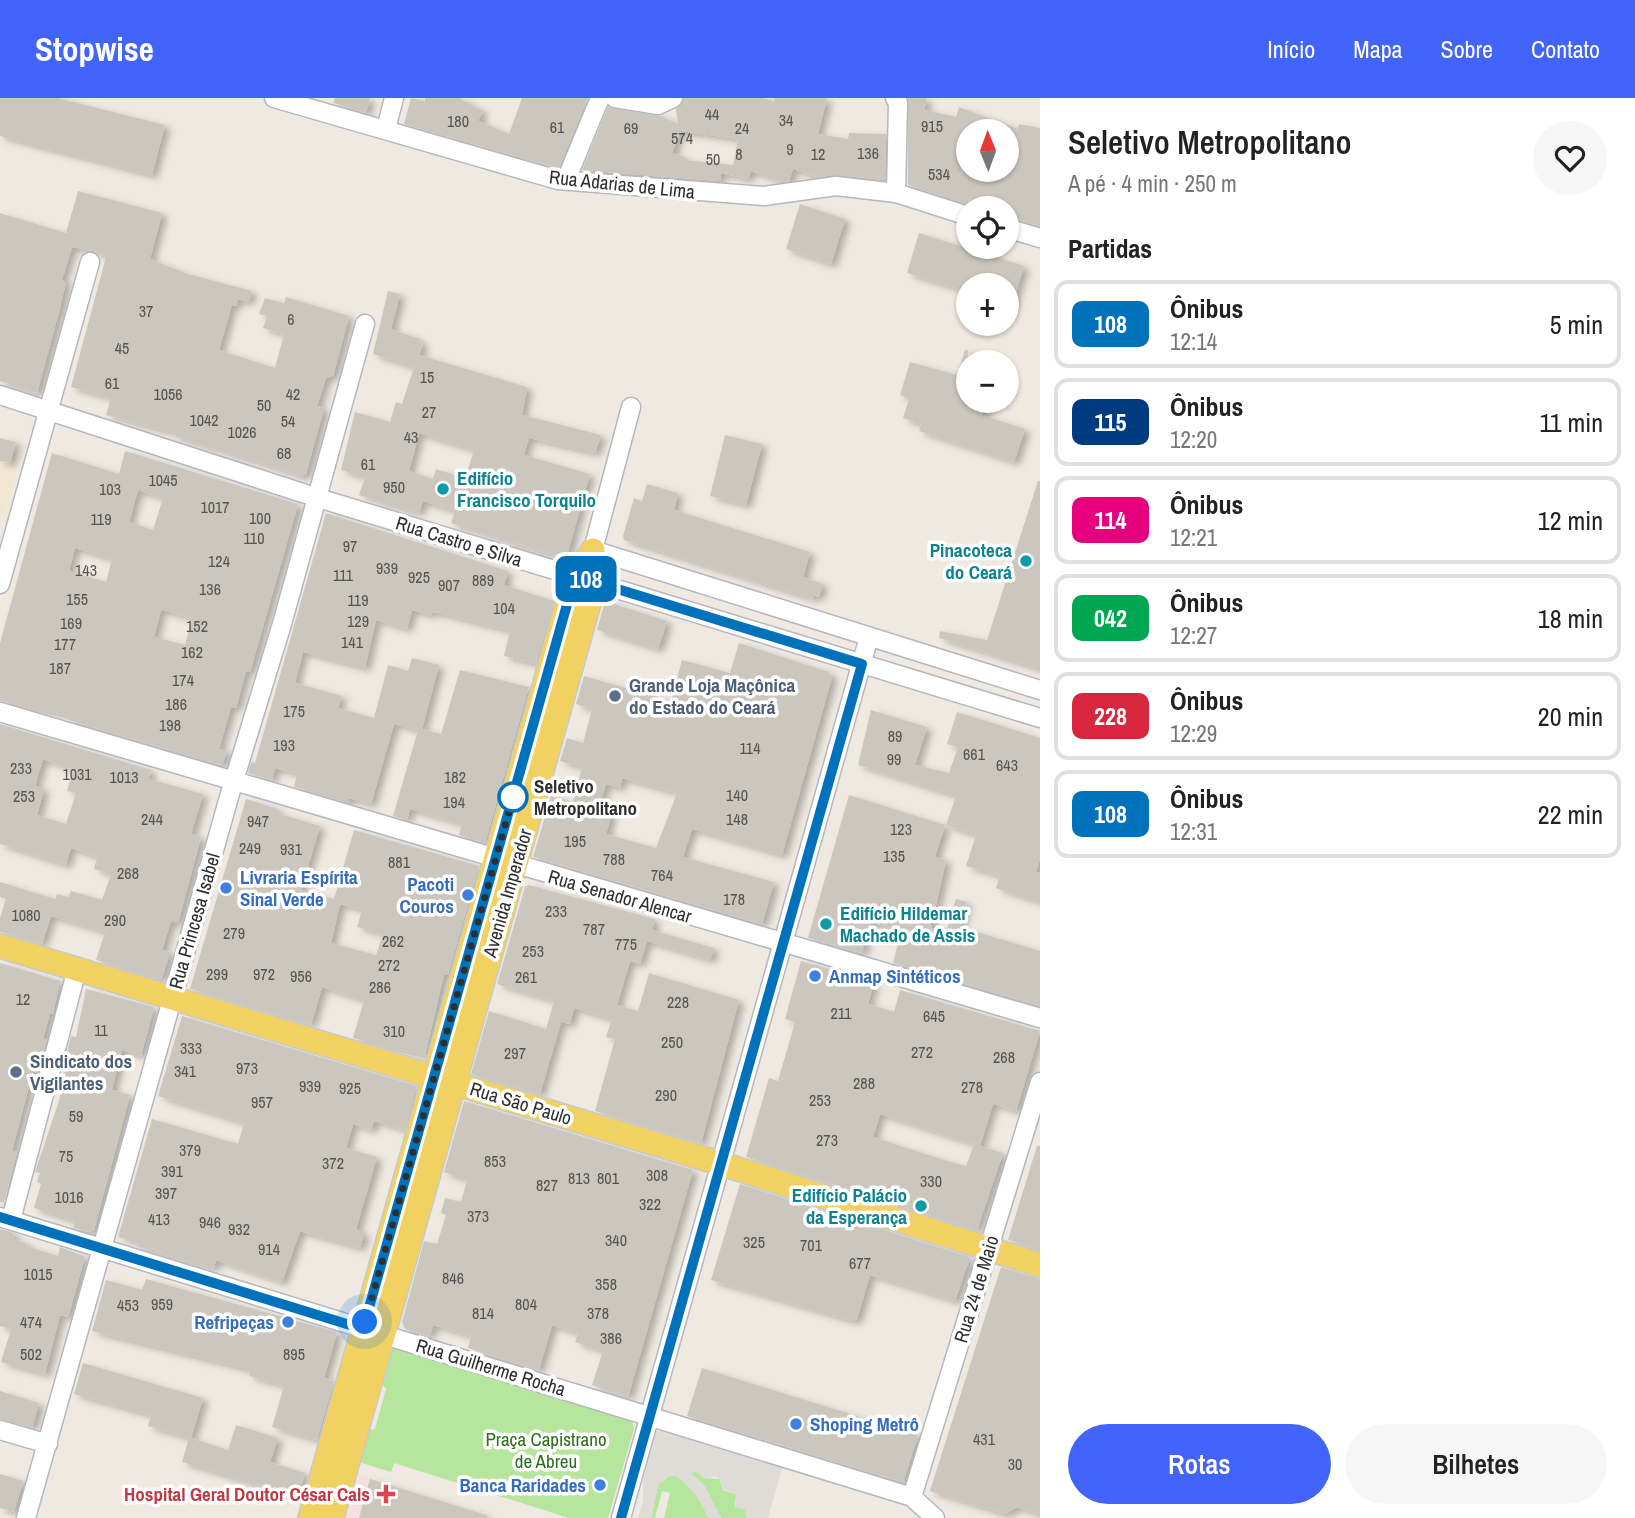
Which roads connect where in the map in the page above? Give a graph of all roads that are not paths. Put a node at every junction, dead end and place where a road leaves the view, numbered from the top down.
1 (274, 98) edge
2 (394, 98) edge
3 (600, 98) edge
4 (615, 98) edge
5 (673, 98) edge
6 (897, 101) edge
7 (386, 129) junction
8 (566, 180) junction
9 (896, 193) junction
10 (956, 212) edge
11 (1019, 232) edge
12 (1040, 238) edge
13 (90, 262) dead end
14 (365, 324) dead end
15 (0, 395) edge
16 (631, 407) dead end
17 (48, 411) junction
18 (315, 497) junction
19 (593, 550) junction
20 (585, 579) junction
21 (0, 583) edge
22 (870, 637) junction
23 (862, 664) junction
24 (1040, 690) edge
25 (0, 712) edge
26 (1040, 718) edge
27 (233, 782) junction
28 (505, 862) junction
29 (782, 942) junction
30 (0, 946) edge
31 (77, 969) junction
32 (172, 997) junction
33 (1040, 1018) edge
34 (444, 1080) junction
35 (1040, 1082) edge
36 (719, 1163) junction
37 (6, 1218) edge
38 (100, 1248) junction
39 (988, 1248) junction
40 (1040, 1265) edge
41 (373, 1332) junction
42 (652, 1416) junction
43 (0, 1430) edge
44 (48, 1444) junction
45 (912, 1497) junction
46 (26, 1518) edge
47 (310, 1518) edge
48 (332, 1518) edge
49 (621, 1518) edge
50 (935, 1518) edge

1 - 7 street, Rua Adarias de Lima
2 - 7 street
3 - 8 street
4 - 5 street
6 - 9 street
7 - 8 street, Rua Adarias de Lima
8 - 9 street, Rua Adarias de Lima
9 - 10 street, Rua Adarias de Lima
11 - 12 street
13 - 17 street
14 - 18 street, Rua Princesa Isabel
15 - 17 street, Rua Castro e Silva
16 - 19 street, Avenida Imperador
17 - 18 street, Rua Castro e Silva
17 - 21 street
18 - 20 street, Rua Castro e Silva
18 - 27 street, Rua Princesa Isabel
19 - 20 main road, Avenida Imperador
19 - 22 street
20 - 23 street, Rua Castro e Silva
20 - 28 main road, Avenida Imperador
22 - 23 street
22 - 24 street
23 - 26 street, Rua Castro e Silva
23 - 29 street
25 - 27 street, Rua Senador Alencar
27 - 28 street, Rua Senador Alencar
27 - 32 street, Rua Princesa Isabel
28 - 29 street, Rua Senador Alencar
28 - 34 main road, Avenida Imperador
29 - 33 street, Rua Senador Alencar
29 - 36 street
30 - 31 main road, Rua São Paulo
31 - 32 main road, Rua São Paulo
31 - 37 street
32 - 34 main road, Rua São Paulo
32 - 38 street, Rua Princesa Isabel
34 - 36 main road, Rua São Paulo
34 - 41 main road, Avenida Imperador
35 - 39 street, Rua 24 de Maio
36 - 39 main road, Rua São Paulo
36 - 42 street
37 - 38 street, Rua Guilherme Rocha
38 - 41 street, Rua Guilherme Rocha
38 - 44 street, Rua Princesa Isabel
39 - 40 main road, Rua São Paulo
39 - 45 street, Rua 24 de Maio
41 - 42 street, Rua Guilherme Rocha
41 - 47 main road, Avenida Imperador
41 - 48 main road, Avenida Imperador
42 - 45 street, Rua Guilherme Rocha
42 - 49 street
43 - 44 street
44 - 46 street, Rua Princesa Isabel
45 - 50 street, Rua Guilherme Rocha

